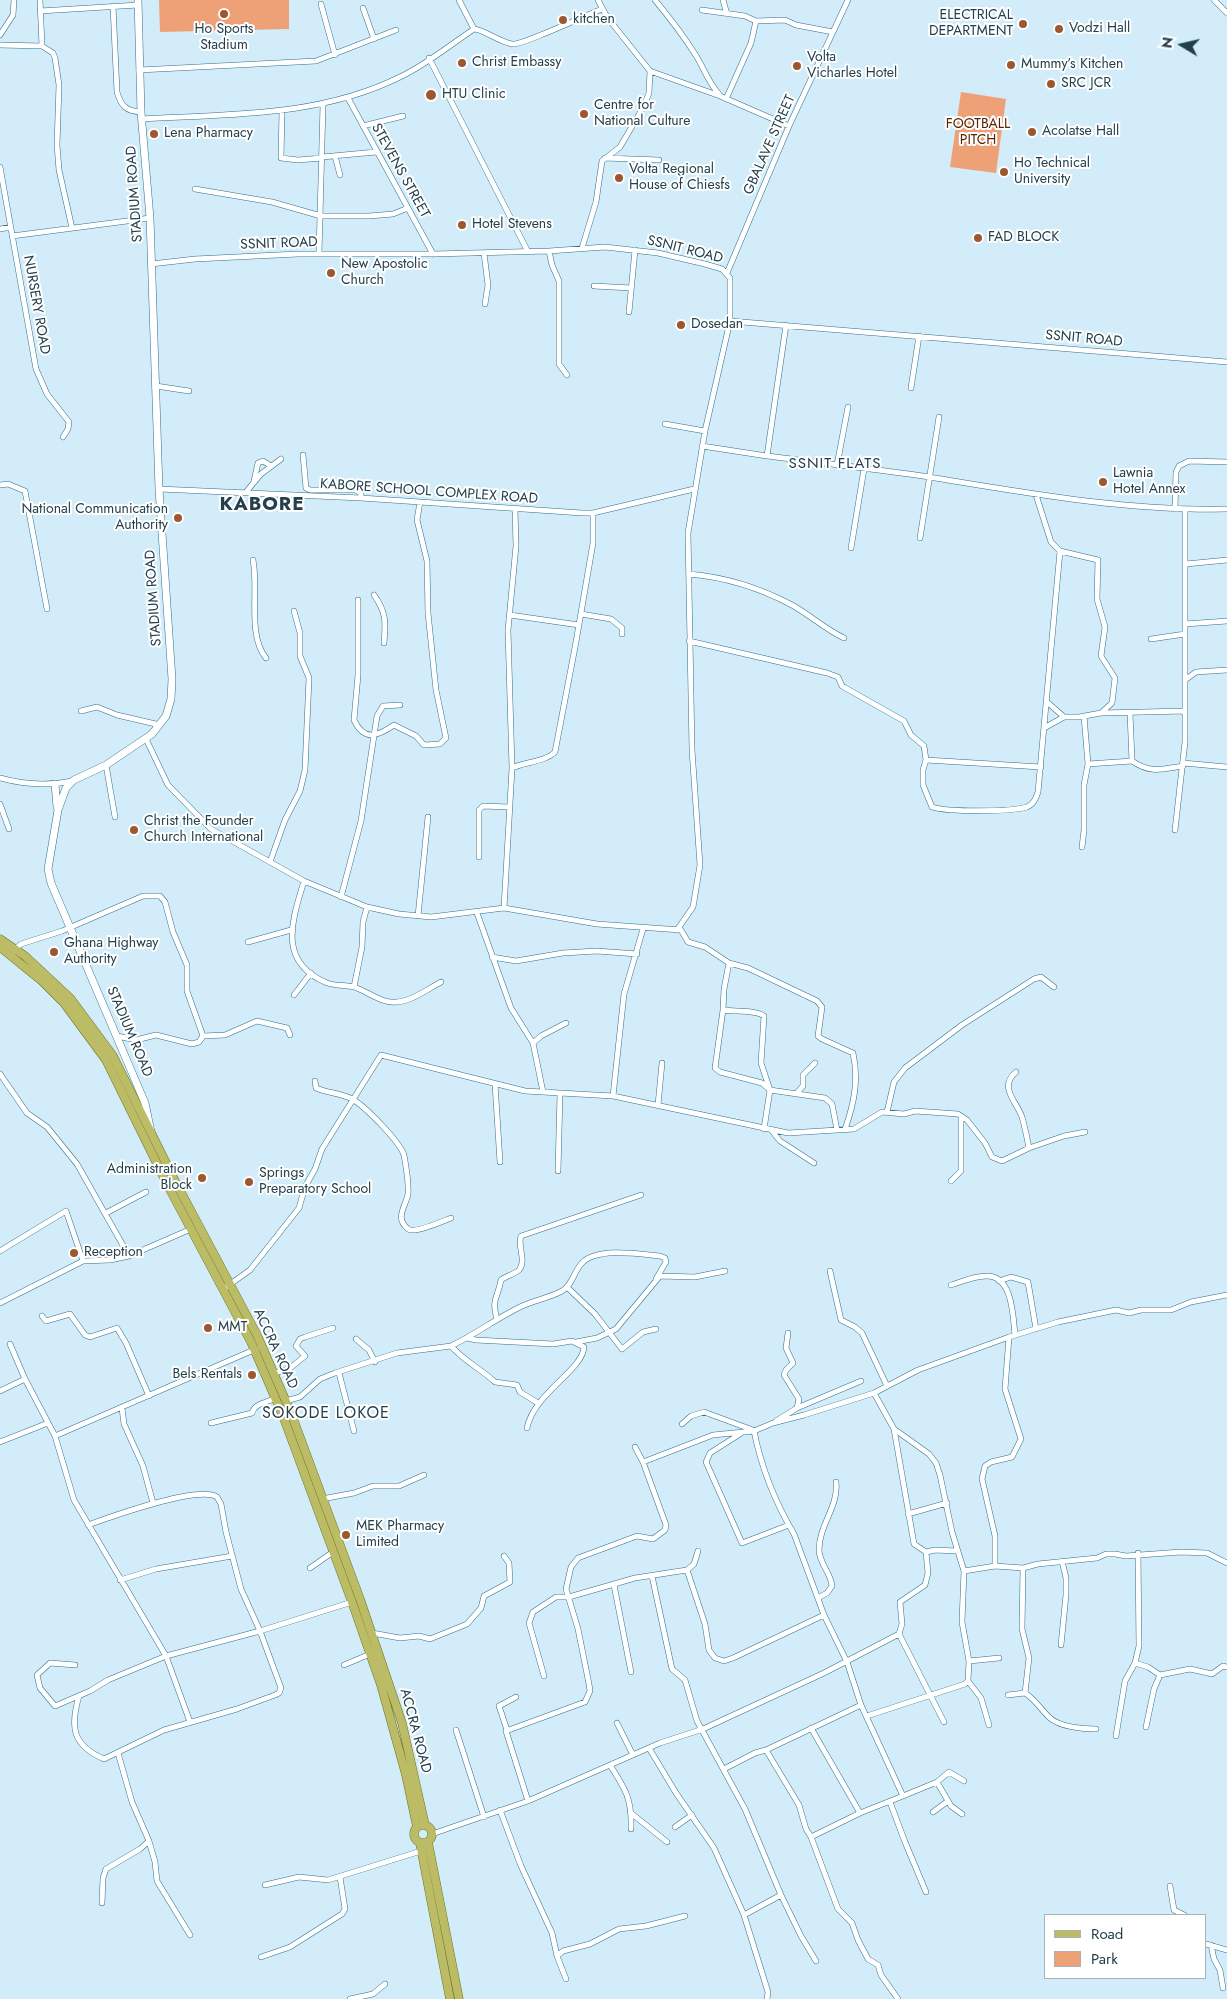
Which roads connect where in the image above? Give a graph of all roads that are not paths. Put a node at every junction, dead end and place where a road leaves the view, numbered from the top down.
1 (14, 0) edge
2 (40, 0) edge
3 (459, 0) edge
4 (598, 0) edge
5 (655, 0) edge
6 (722, 0) edge
7 (848, 0) edge
8 (1214, 0) edge
9 (138, 3) edge
10 (322, 4) dead end
11 (113, 6) junction
12 (363, 8) dead end
13 (602, 9) junction
14 (702, 10) dead end
15 (40, 11) junction
16 (1227, 13) edge
17 (727, 14) junction
18 (756, 22) junction
19 (474, 29) junction
20 (396, 30) dead end
21 (833, 32) junction
22 (0, 34) edge
23 (374, 39) junction
24 (0, 45) edge
25 (42, 46) junction
26 (335, 55) junction
27 (429, 58) junction
28 (139, 70) junction
29 (650, 70) junction
30 (708, 82) junction
31 (703, 90) junction
32 (720, 96) junction
33 (348, 98) junction
34 (726, 99) junction
35 (322, 105) junction
36 (282, 111) junction
37 (142, 116) junction
38 (403, 116) dead end
39 (363, 126) junction
40 (789, 126) junction
41 (376, 152) junction
42 (335, 156) junction
43 (322, 158) junction
44 (605, 158) junction
45 (659, 160) dead end
46 (0, 167) edge
47 (340, 175) dead end
48 (195, 189) dead end
49 (408, 208) junction
50 (320, 216) junction
51 (150, 218) junction
52 (11, 227) junction
53 (72, 228) junction
54 (0, 229) edge
55 (12, 236) junction
56 (582, 248) junction
57 (527, 250) junction
58 (635, 250) junction
59 (549, 251) junction
60 (319, 253) junction
61 (484, 253) junction
62 (432, 254) junction
63 (151, 264) junction
64 (727, 272) junction
65 (594, 286) dead end
66 (631, 288) junction
67 (484, 304) dead end
68 (629, 312) dead end
69 (730, 321) junction
70 (786, 325) junction
71 (919, 336) junction
72 (1227, 362) edge
73 (567, 375) dead end
74 (156, 386) junction
75 (911, 388) dead end
76 (189, 391) dead end
77 (848, 407) dead end
78 (939, 417) dead end
79 (665, 424) dead end
80 (705, 431) junction
81 (63, 437) dead end
82 (702, 446) junction
83 (303, 455) dead end
84 (767, 456) junction
85 (281, 459) dead end
86 (1227, 462) edge
87 (837, 465) junction
88 (271, 466) junction
89 (864, 469) junction
90 (930, 478) junction
91 (253, 483) junction
92 (0, 486) edge
93 (159, 489) junction
94 (694, 489) junction
95 (246, 492) junction
96 (1036, 495) junction
97 (361, 498) junction
98 (420, 502) junction
99 (515, 509) junction
100 (1176, 509) junction
101 (1227, 509) edge
102 (1185, 510) junction
103 (593, 513) junction
104 (920, 538) dead end
105 (851, 548) dead end
106 (1060, 551) junction
107 (252, 560) dead end
108 (1227, 560) edge
109 (1186, 564) junction
110 (689, 574) junction
111 (374, 595) dead end
112 (358, 600) dead end
113 (47, 609) dead end
114 (294, 611) dead end
115 (581, 614) junction
116 (510, 615) junction
117 (1227, 621) edge
118 (1185, 624) junction
119 (579, 625) junction
120 (622, 634) dead end
121 (1185, 634) junction
122 (844, 638) dead end
123 (1151, 639) dead end
124 (689, 641) junction
125 (384, 643) dead end
126 (266, 658) dead end
127 (1227, 670) edge
128 (1185, 680) junction
129 (1047, 702) junction
130 (400, 705) dead end
131 (81, 711) dead end
132 (1185, 711) junction
133 (1101, 712) junction
134 (1130, 713) junction
135 (1084, 716) junction
136 (1064, 717) junction
137 (160, 725) junction
138 (1044, 728) junction
139 (373, 735) junction
140 (146, 739) junction
141 (926, 760) junction
142 (1132, 761) junction
143 (1088, 764) junction
144 (1183, 764) junction
145 (106, 765) junction
146 (1041, 767) junction
147 (1227, 767) edge
148 (512, 768) junction
149 (0, 778) edge
150 (74, 780) junction
151 (55, 784) junction
152 (0, 806) edge
153 (509, 807) junction
154 (58, 810) junction
155 (428, 816) dead end
156 (115, 817) dead end
157 (9, 830) dead end
158 (1175, 830) dead end
159 (1082, 847) dead end
160 (479, 857) dead end
161 (270, 862) junction
162 (304, 881) junction
163 (341, 897) junction
164 (367, 907) junction
165 (504, 908) junction
166 (477, 913) junction
167 (418, 916) junction
168 (71, 926) junction
169 (644, 928) junction
170 (291, 930) junction
171 (677, 930) junction
172 (0, 939) edge
173 (248, 942) dead end
174 (0, 947) edge
175 (15, 949) junction
176 (637, 954) junction
177 (492, 957) junction
178 (729, 963) junction
179 (311, 972) junction
180 (441, 982) dead end
181 (354, 987) junction
182 (1054, 987) dead end
183 (294, 995) dead end
184 (723, 1010) junction
185 (566, 1023) dead end
186 (290, 1034) dead end
187 (117, 1036) junction
188 (202, 1036) junction
189 (533, 1043) junction
190 (662, 1063) dead end
191 (815, 1063) dead end
192 (1016, 1072) dead end
193 (0, 1074) edge
194 (315, 1081) dead end
195 (495, 1084) junction
196 (770, 1090) junction
197 (140, 1091) junction
198 (543, 1092) junction
199 (797, 1093) junction
200 (560, 1094) junction
201 (613, 1096) junction
202 (353, 1099) junction
203 (658, 1105) junction
204 (139, 1109) junction
205 (887, 1112) junction
206 (961, 1116) junction
207 (136, 1120) junction
208 (764, 1129) junction
209 (837, 1130) junction
210 (846, 1130) junction
211 (772, 1131) junction
212 (1085, 1132) dead end
213 (152, 1135) junction
214 (1029, 1148) junction
215 (500, 1162) dead end
216 (814, 1163) dead end
217 (558, 1171) dead end
218 (951, 1182) dead end
219 (146, 1192) dead end
220 (641, 1195) dead end
221 (106, 1213) junction
222 (451, 1218) dead end
223 (191, 1229) junction
224 (0, 1251) edge
225 (129, 1256) junction
226 (83, 1261) junction
227 (725, 1271) dead end
228 (830, 1271) dead end
229 (656, 1279) junction
230 (999, 1281) junction
231 (951, 1285) dead end
232 (567, 1287) junction
233 (226, 1288) junction
234 (1227, 1295) edge
235 (0, 1303) edge
236 (42, 1316) dead end
237 (498, 1319) junction
238 (333, 1328) dead end
239 (656, 1329) dead end
240 (1036, 1329) junction
241 (609, 1332) junction
242 (788, 1333) dead end
243 (1012, 1336) junction
244 (467, 1338) junction
245 (356, 1339) dead end
246 (576, 1342) junction
247 (10, 1344) dead end
248 (451, 1346) junction
249 (258, 1348) junction
250 (375, 1362) junction
251 (274, 1373) junction
252 (339, 1373) junction
253 (25, 1379) junction
254 (861, 1381) dead end
255 (887, 1386) junction
256 (0, 1391) edge
257 (874, 1393) junction
258 (149, 1396) junction
259 (276, 1398) junction
260 (286, 1401) junction
261 (538, 1403) junction
262 (122, 1408) junction
263 (797, 1408) junction
264 (48, 1423) junction
265 (210, 1423) dead end
266 (773, 1423) junction
267 (682, 1424) dead end
268 (528, 1428) dead end
269 (894, 1429) junction
270 (354, 1431) dead end
271 (754, 1431) junction
272 (740, 1434) junction
273 (55, 1436) junction
274 (0, 1442) edge
275 (635, 1447) dead end
276 (643, 1462) junction
277 (424, 1475) dead end
278 (836, 1482) dead end
279 (322, 1499) junction
280 (153, 1503) junction
281 (947, 1503) junction
282 (908, 1514) junction
283 (88, 1525) junction
284 (789, 1525) junction
285 (698, 1551) dead end
286 (958, 1551) junction
287 (333, 1552) junction
288 (926, 1552) junction
289 (1138, 1553) junction
290 (232, 1556) junction
291 (504, 1556) dead end
292 (1062, 1562) junction
293 (1227, 1563) edge
294 (995, 1566) junction
295 (310, 1568) dead end
296 (1023, 1568) junction
297 (687, 1570) junction
298 (964, 1571) junction
299 (652, 1576) junction
300 (120, 1580) junction
301 (614, 1585) junction
302 (569, 1597) junction
303 (818, 1598) junction
304 (352, 1602) junction
305 (824, 1615) junction
306 (260, 1631) junction
307 (372, 1633) junction
308 (899, 1634) junction
309 (1061, 1645) dead end
310 (370, 1654) junction
311 (166, 1656) junction
312 (999, 1658) dead end
313 (969, 1661) junction
314 (847, 1662) junction
315 (1135, 1663) junction
316 (75, 1665) dead end
317 (344, 1665) dead end
318 (1227, 1667) edge
319 (631, 1672) dead end
320 (1160, 1675) junction
321 (544, 1676) dead end
322 (968, 1681) junction
323 (1026, 1693) junction
324 (1008, 1695) dead end
325 (79, 1696) junction
326 (930, 1696) junction
327 (516, 1697) dead end
328 (861, 1705) junction
329 (867, 1716) junction
330 (190, 1722) junction
331 (944, 1722) dead end
332 (617, 1723) dead end
333 (989, 1726) dead end
334 (811, 1728) junction
335 (1146, 1728) dead end
336 (703, 1729) junction
337 (1096, 1729) dead end
338 (456, 1730) dead end
339 (507, 1730) junction
340 (1116, 1736) dead end
341 (649, 1748) junction
342 (766, 1750) junction
343 (118, 1753) junction
344 (633, 1755) junction
345 (610, 1765) junction
346 (724, 1769) junction
347 (964, 1781) dead end
348 (937, 1782) junction
349 (903, 1796) junction
350 (528, 1801) junction
351 (948, 1801) junction
352 (890, 1802) junction
353 (500, 1810) junction
354 (933, 1812) dead end
355 (632, 1813) junction
356 (860, 1813) junction
357 (962, 1814) dead end
358 (692, 1816) junction
359 (484, 1817) junction
360 (421, 1826) junction
361 (675, 1827) dead end
362 (630, 1829) dead end
363 (432, 1834) junction
364 (811, 1837) junction
365 (149, 1841) junction
366 (667, 1842) dead end
367 (423, 1845) junction
368 (340, 1877) junction
369 (265, 1885) dead end
370 (1170, 1886) dead end
371 (926, 1892) dead end
372 (781, 1895) junction
373 (102, 1903) dead end
374 (1182, 1914) edge
375 (744, 1915) junction
376 (685, 1916) dead end
377 (190, 1935) dead end
378 (1208, 1945) edge
379 (1227, 1950) edge
380 (557, 1956) junction
381 (261, 1957) dead end
382 (816, 1961) dead end
383 (566, 1979) dead end
384 (384, 1984) dead end
385 (1223, 1988) dead end
386 (350, 1999) edge
387 (450, 1999) edge
388 (459, 1999) edge
389 (767, 1999) edge
390 (898, 1999) edge

1 - 22 street
2 - 15 street
3 - 19 street
4 - 13 street
5 - 30 street
6 - 17 street
7 - 21 street, GBALAVE STREET
8 - 16 street
9 - 11 street
9 - 28 main road, STADIUM ROAD
10 - 26 street
11 - 15 street
11 - 37 street
12 - 23 street
13 - 19 street
13 - 29 street
14 - 17 street
15 - 25 street
17 - 18 street
18 - 21 street
18 - 34 street
19 - 27 street
20 - 23 street
21 - 40 street, GBALAVE STREET
23 - 26 street
24 - 25 street
25 - 53 street
26 - 28 street
27 - 33 street
27 - 57 street
28 - 37 main road, STADIUM ROAD
29 - 31 street
29 - 44 street
30 - 31 street
30 - 32 street
31 - 32 street
32 - 34 street
33 - 35 street
33 - 39 street, STEVENS STREET
34 - 40 street
35 - 36 street
35 - 43 street
36 - 37 street
36 - 43 street
37 - 51 main road, STADIUM ROAD
38 - 39 street
39 - 41 street, STEVENS STREET
40 - 64 street, GBALAVE STREET
41 - 42 street
41 - 49 street, STEVENS STREET
42 - 43 street
42 - 47 street
43 - 50 street
44 - 45 street
44 - 56 street
46 - 52 street, NURSERY ROAD
48 - 50 street
49 - 50 street
49 - 62 street, STEVENS STREET
50 - 60 street
51 - 53 street
51 - 63 main road, STADIUM ROAD
52 - 54 street
52 - 55 street, NURSERY ROAD
53 - 55 street
55 - 81 street, NURSERY ROAD
56 - 58 street, SSNIT ROAD
56 - 59 street, SSNIT ROAD
57 - 59 street, SSNIT ROAD
57 - 61 street, SSNIT ROAD
58 - 64 street, SSNIT ROAD
58 - 66 street
59 - 73 street
60 - 62 street, SSNIT ROAD
60 - 63 street, SSNIT ROAD
61 - 62 street, SSNIT ROAD
61 - 67 street
63 - 74 main road, STADIUM ROAD
64 - 69 street, SSNIT ROAD
65 - 66 street
66 - 68 street
69 - 70 street, SSNIT ROAD
69 - 80 street
70 - 71 street, SSNIT ROAD
70 - 84 street
71 - 72 street, SSNIT ROAD
71 - 75 street
74 - 76 street
74 - 93 main road, STADIUM ROAD
77 - 87 street
78 - 90 street
79 - 80 street
80 - 82 street
82 - 84 street
82 - 94 street
83 - 97 street
84 - 87 street
85 - 88 street
86 - 100 street
87 - 89 street
88 - 91 street
88 - 91 street
89 - 90 street
89 - 105 street
90 - 96 street
90 - 104 street
91 - 95 street
92 - 113 street
93 - 95 street, KABORE SCHOOL COMPLEX ROAD
93 - 137 main road, STADIUM ROAD
94 - 103 street, KABORE SCHOOL COMPLEX ROAD
94 - 110 street
95 - 97 street, KABORE SCHOOL COMPLEX ROAD
96 - 100 street
96 - 106 street
97 - 98 street, KABORE SCHOOL COMPLEX ROAD
98 - 99 street, KABORE SCHOOL COMPLEX ROAD
98 - 139 street
99 - 103 street, KABORE SCHOOL COMPLEX ROAD
99 - 116 street
100 - 102 street
101 - 102 street
102 - 109 street
103 - 115 street
106 - 129 street
106 - 133 street
107 - 126 street
108 - 109 street
109 - 118 street
110 - 122 street
110 - 124 street
111 - 125 street
112 - 139 street
114 - 161 street
115 - 119 street
115 - 120 street
116 - 119 street
116 - 148 street
117 - 118 street
118 - 121 street
119 - 148 street
121 - 123 street
121 - 128 street
124 - 141 street
124 - 171 street
127 - 128 street
128 - 132 street
129 - 136 street
129 - 138 street
130 - 139 street
131 - 137 street
132 - 134 street
132 - 144 street
133 - 134 street
133 - 135 street
134 - 142 street
135 - 136 street
135 - 143 street
136 - 138 street
137 - 140 main road, STADIUM ROAD
138 - 146 street
139 - 163 street
140 - 145 main road, STADIUM ROAD
140 - 161 street
141 - 146 street
141 - 146 street
142 - 143 street
142 - 144 street
143 - 159 street
144 - 147 street
144 - 158 street
145 - 150 main road, STADIUM ROAD
145 - 156 street
148 - 153 street
149 - 151 street
150 - 151 street
150 - 154 main road, STADIUM ROAD
151 - 154 main road
152 - 157 street
153 - 160 street
153 - 165 street
154 - 168 main road, STADIUM ROAD
155 - 167 street
161 - 162 street
162 - 163 street
162 - 170 street
163 - 164 street
164 - 167 street
164 - 181 street
165 - 166 street
165 - 169 street
166 - 167 street
166 - 177 street
168 - 175 street
168 - 187 main road, STADIUM ROAD
168 - 188 street
169 - 171 street
169 - 176 street
170 - 173 street
170 - 179 street
171 - 178 street
172 - 175 main road, ACCRA ROAD
174 - 207 main road, ACCRA ROAD
175 - 204 main road, ACCRA ROAD
176 - 177 street
176 - 201 street
177 - 189 street
178 - 184 street
178 - 210 street
179 - 181 street
179 - 183 street
180 - 181 street
182 - 205 street
184 - 196 street
184 - 196 street
185 - 189 street
186 - 188 street
187 - 188 street
187 - 197 main road, STADIUM ROAD
189 - 198 street
190 - 203 street
191 - 199 street
192 - 214 street
193 - 221 street
194 - 202 street
195 - 198 street
195 - 202 street
195 - 215 street
196 - 199 street
196 - 208 street
197 - 204 main road, STADIUM ROAD
197 - 213 main road
198 - 200 street
199 - 209 street
200 - 201 street
200 - 217 street
201 - 203 street
202 - 222 street
202 - 233 street
203 - 208 street
204 - 207 main road, STADIUM ROAD
204 - 213 main road, ACCRA ROAD
205 - 206 street
205 - 210 street
206 - 214 street
206 - 218 street
207 - 223 main road, ACCRA ROAD
208 - 211 street
209 - 210 street
209 - 211 street
211 - 216 street
212 - 214 street
213 - 233 main road, ACCRA ROAD
219 - 221 street
220 - 237 street
221 - 225 street
223 - 225 street
223 - 233 main road, ACCRA ROAD
224 - 226 street
225 - 226 street
226 - 235 street
227 - 229 street
228 - 255 street
229 - 232 street
229 - 241 street
230 - 231 street
230 - 240 street
230 - 243 street
232 - 237 street
232 - 241 street
233 - 249 main road, ACCRA ROAD
234 - 240 street
236 - 258 street
237 - 244 street
238 - 251 street
239 - 241 street
240 - 243 street
241 - 246 street
242 - 263 street
243 - 255 street
243 - 294 street
244 - 246 street
244 - 248 street
245 - 250 street
246 - 261 street
247 - 253 street
248 - 250 street
248 - 261 street
249 - 251 main road, ACCRA ROAD
249 - 258 street
249 - 259 main road, ACCRA ROAD
250 - 252 street
251 - 260 main road, ACCRA ROAD
252 - 260 street
252 - 270 street
253 - 256 street
253 - 264 street
254 - 263 street
255 - 257 street
257 - 266 street
257 - 269 street
258 - 262 street
259 - 265 street
259 - 287 main road, ACCRA ROAD
260 - 279 main road, ACCRA ROAD
261 - 268 street
262 - 273 street
262 - 280 street
263 - 266 street
264 - 273 street
264 - 274 street
266 - 271 street
267 - 271 street
269 - 281 street
269 - 282 street
271 - 272 street
271 - 284 street
272 - 276 street
272 - 284 street
273 - 283 street
275 - 276 street
276 - 302 street
277 - 279 street
278 - 303 street
279 - 307 main road, ACCRA ROAD
280 - 283 street
280 - 290 street
281 - 282 street
281 - 286 street
282 - 288 street
283 - 300 street
284 - 303 street
285 - 297 street
286 - 288 street
286 - 298 street
287 - 295 street
287 - 304 main road, ACCRA ROAD
288 - 308 street
289 - 292 street
289 - 293 street
289 - 315 street
290 - 300 street
290 - 306 street
291 - 307 street
292 - 296 street
292 - 309 street
294 - 296 street
294 - 298 street
296 - 323 street
297 - 299 street
297 - 305 street
298 - 313 street
299 - 301 street
299 - 336 street
300 - 311 street
301 - 302 street
301 - 319 street
302 - 321 street
302 - 339 street
303 - 305 street
304 - 306 street
304 - 310 main road, ACCRA ROAD
305 - 314 street
306 - 311 street
306 - 330 street
307 - 360 main road, ACCRA ROAD
308 - 314 street
308 - 326 street
310 - 317 street
310 - 360 main road, ACCRA ROAD
311 - 325 street
311 - 330 street
312 - 313 street
313 - 322 street
314 - 328 street
314 - 336 street
315 - 320 street
315 - 340 street
316 - 325 street
318 - 320 street
320 - 335 street
322 - 326 street
322 - 333 street
323 - 324 street
323 - 337 street
325 - 343 street
326 - 329 street
326 - 331 street
327 - 339 street
328 - 329 street
328 - 334 street
329 - 349 street
330 - 343 street
332 - 344 street
334 - 342 street
334 - 356 street
336 - 341 street
336 - 346 street
338 - 359 street
339 - 350 street
341 - 344 street
341 - 358 street
342 - 346 street
342 - 364 street
343 - 365 street
344 - 345 street
345 - 350 street
345 - 355 street
346 - 372 street
347 - 348 street
348 - 349 street
348 - 351 street
349 - 352 street
350 - 353 street
351 - 354 street
351 - 357 street
352 - 356 street
352 - 371 street
353 - 359 street
353 - 380 street
355 - 362 street
355 - 366 street
356 - 364 street
358 - 361 street
358 - 375 street
359 - 363 street
360 - 363 main road, ACCRA ROAD
360 - 367 main road, ACCRA ROAD
363 - 367 main road
364 - 390 street
365 - 373 street
365 - 377 street
367 - 368 street
367 - 387 main road, ACCRA ROAD
367 - 388 main road, ACCRA ROAD
368 - 369 street
368 - 381 street
370 - 374 street
372 - 375 street
372 - 382 street
375 - 389 street
376 - 380 street
378 - 379 street
378 - 385 street
380 - 383 street
384 - 386 street

